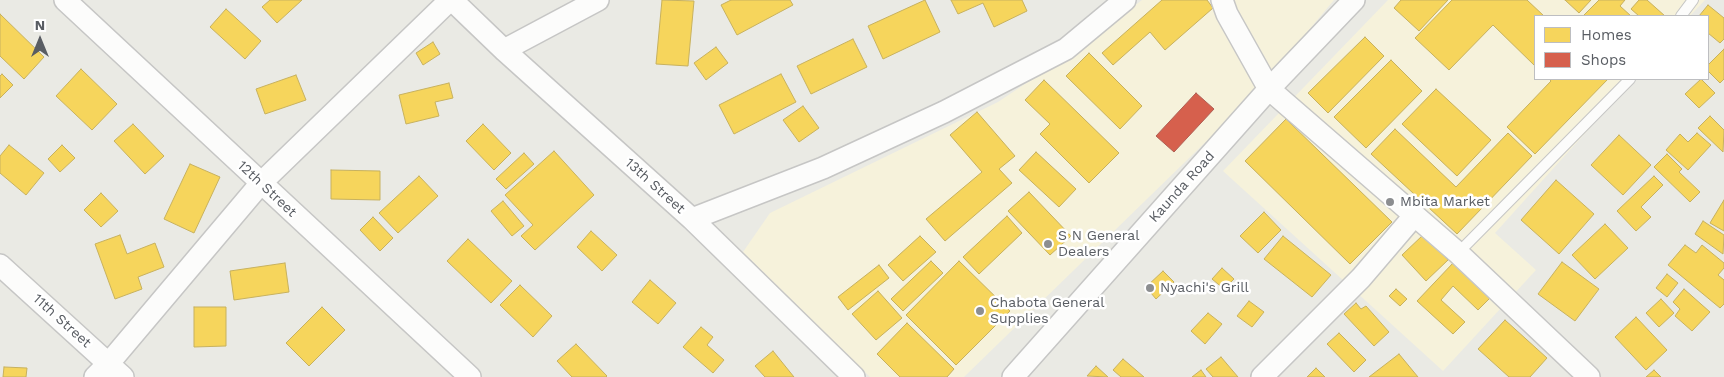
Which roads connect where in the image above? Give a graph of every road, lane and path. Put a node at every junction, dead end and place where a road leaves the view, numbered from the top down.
1 (65, 0) edge
2 (451, 0) edge
3 (598, 0) edge
4 (1125, 0) edge
5 (1354, 0) edge
6 (1693, 0) edge
7 (1230, 5) edge
8 (1682, 15) edge
9 (504, 50) junction
10 (1629, 80) edge
11 (1270, 89) junction
12 (260, 183) junction
13 (1414, 216) junction
14 (692, 219) junction
15 (1458, 253) junction
16 (0, 266) edge
17 (109, 372) edge
18 (470, 377) edge
19 (854, 377) edge
20 (1013, 377) edge
21 (1262, 377) edge
22 (1590, 377) edge

1 - 12 street, 12th Street
2 - 9 street, 13th Street
2 - 12 street
3 - 9 street
4 - 14 street
5 - 11 street, Kaunda Road
6 - 8 lane
7 - 11 street
9 - 14 street, 13th Street
10 - 15 lane
11 - 13 street
11 - 20 street, Kaunda Road
12 - 17 street
12 - 18 street, 12th Street
13 - 15 street
13 - 21 street
14 - 19 street, 13th Street
15 - 22 street
16 - 17 street, 11th Street

